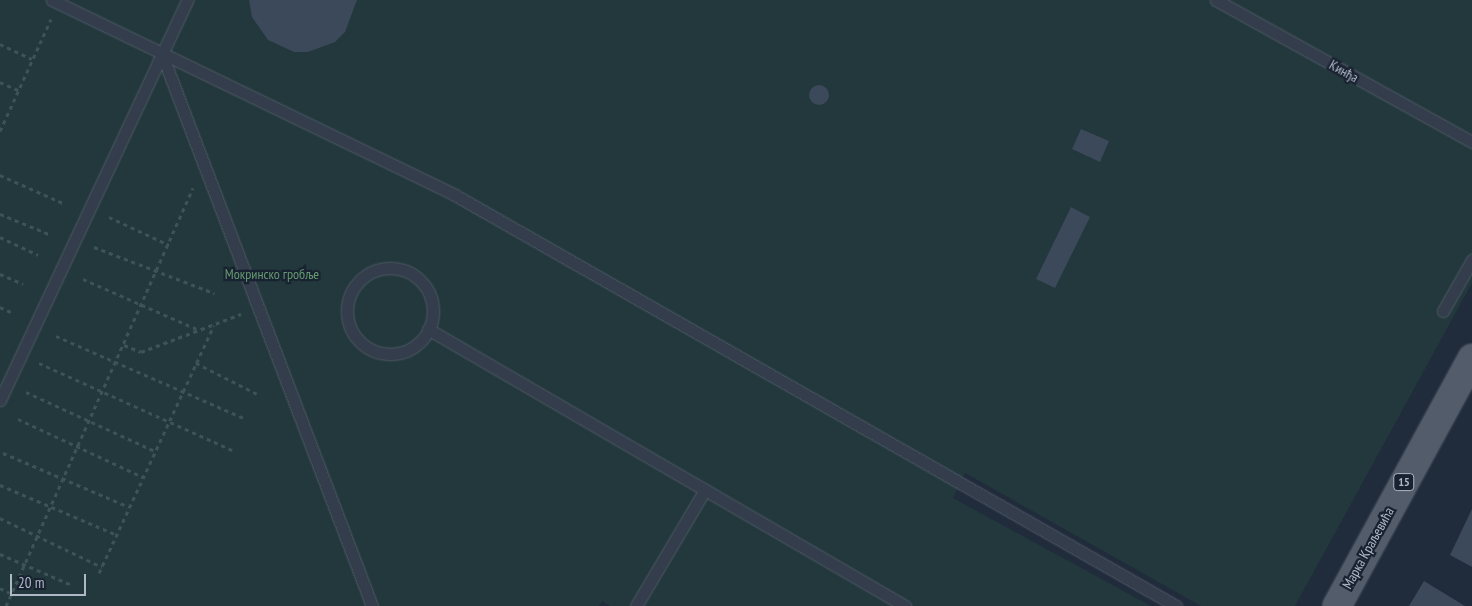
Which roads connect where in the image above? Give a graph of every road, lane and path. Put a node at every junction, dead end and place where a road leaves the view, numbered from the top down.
1 (187, 0) edge
2 (1216, 0) edge
3 (55, 2) edge
4 (0, 44) edge
5 (162, 57) junction
6 (32, 59) junction
7 (0, 82) edge
8 (18, 90) junction
9 (0, 116) edge
10 (6, 118) junction
11 (0, 131) edge
12 (1472, 142) edge
13 (202, 161) junction
14 (0, 174) edge
15 (65, 204) dead end
16 (0, 214) edge
17 (108, 217) dead end
18 (48, 234) dead end
19 (0, 237) edge
20 (170, 245) junction
21 (94, 247) dead end
22 (38, 255) dead end
23 (1472, 260) edge
24 (158, 272) junction
25 (0, 274) edge
26 (83, 279) dead end
27 (23, 284) dead end
28 (214, 293) dead end
29 (142, 305) junction
30 (0, 307) edge
31 (258, 308) junction
32 (1443, 311) dead end
33 (13, 313) dead end
34 (214, 325) junction
35 (199, 330) junction
36 (428, 330) junction
37 (56, 336) dead end
38 (124, 345) junction
39 (1472, 358) edge
40 (117, 362) junction
41 (39, 363) dead end
42 (196, 363) junction
43 (103, 391) junction
44 (183, 391) junction
45 (26, 392) dead end
46 (257, 394) dead end
47 (1, 397) edge
48 (244, 418) dead end
49 (18, 419) dead end
50 (170, 419) junction
51 (90, 421) junction
52 (78, 447) junction
53 (232, 450) dead end
54 (155, 451) junction
55 (3, 453) dead end
56 (143, 477) junction
57 (63, 479) junction
58 (0, 485) edge
59 (705, 490) junction
60 (50, 506) junction
61 (129, 508) junction
62 (0, 518) edge
63 (37, 535) junction
64 (116, 535) junction
65 (0, 554) edge
66 (24, 564) junction
67 (102, 567) junction
68 (99, 573) dead end
69 (72, 585) dead end
70 (0, 588) edge
71 (10, 593) junction
72 (6, 606) edge
73 (372, 606) edge
74 (636, 606) edge
75 (905, 606) edge
76 (1176, 606) edge
77 (1337, 606) edge

1 - 5 lane
2 - 12 lane, Кинђа
3 - 5 lane
3 - 6 path
4 - 6 path
5 - 13 lane
5 - 47 lane
5 - 76 lane
6 - 8 path
7 - 8 path
8 - 10 path
9 - 10 path
10 - 11 path
13 - 20 path
13 - 31 lane
14 - 15 path
16 - 18 path
17 - 20 path
19 - 22 path
20 - 24 path
21 - 24 path
23 - 32 lane
24 - 28 path
24 - 29 path
25 - 27 path
26 - 29 path
29 - 35 path
29 - 38 path
30 - 33 path
31 - 34 path
31 - 73 lane
34 - 35 path
34 - 42 path
35 - 38 path
36 - 36 lane
36 - 59 lane
37 - 40 path
38 - 40 path
39 - 77 main road, Марка Краљевића / 15
40 - 43 path
40 - 44 path
41 - 43 path
42 - 44 path
42 - 46 path
43 - 50 path
43 - 51 path
44 - 48 path
44 - 50 path
45 - 51 path
49 - 52 path
50 - 53 path
50 - 54 path
51 - 52 path
51 - 54 path
52 - 56 path
52 - 57 path
54 - 56 path
55 - 57 path
56 - 61 path
57 - 60 path
57 - 61 path
58 - 60 path
59 - 74 lane
59 - 75 lane
60 - 63 path
60 - 64 path
61 - 64 path
62 - 63 path
63 - 66 path
63 - 67 path
64 - 67 path
65 - 66 path
66 - 69 path
66 - 71 path
67 - 68 path
70 - 71 path
71 - 72 path

